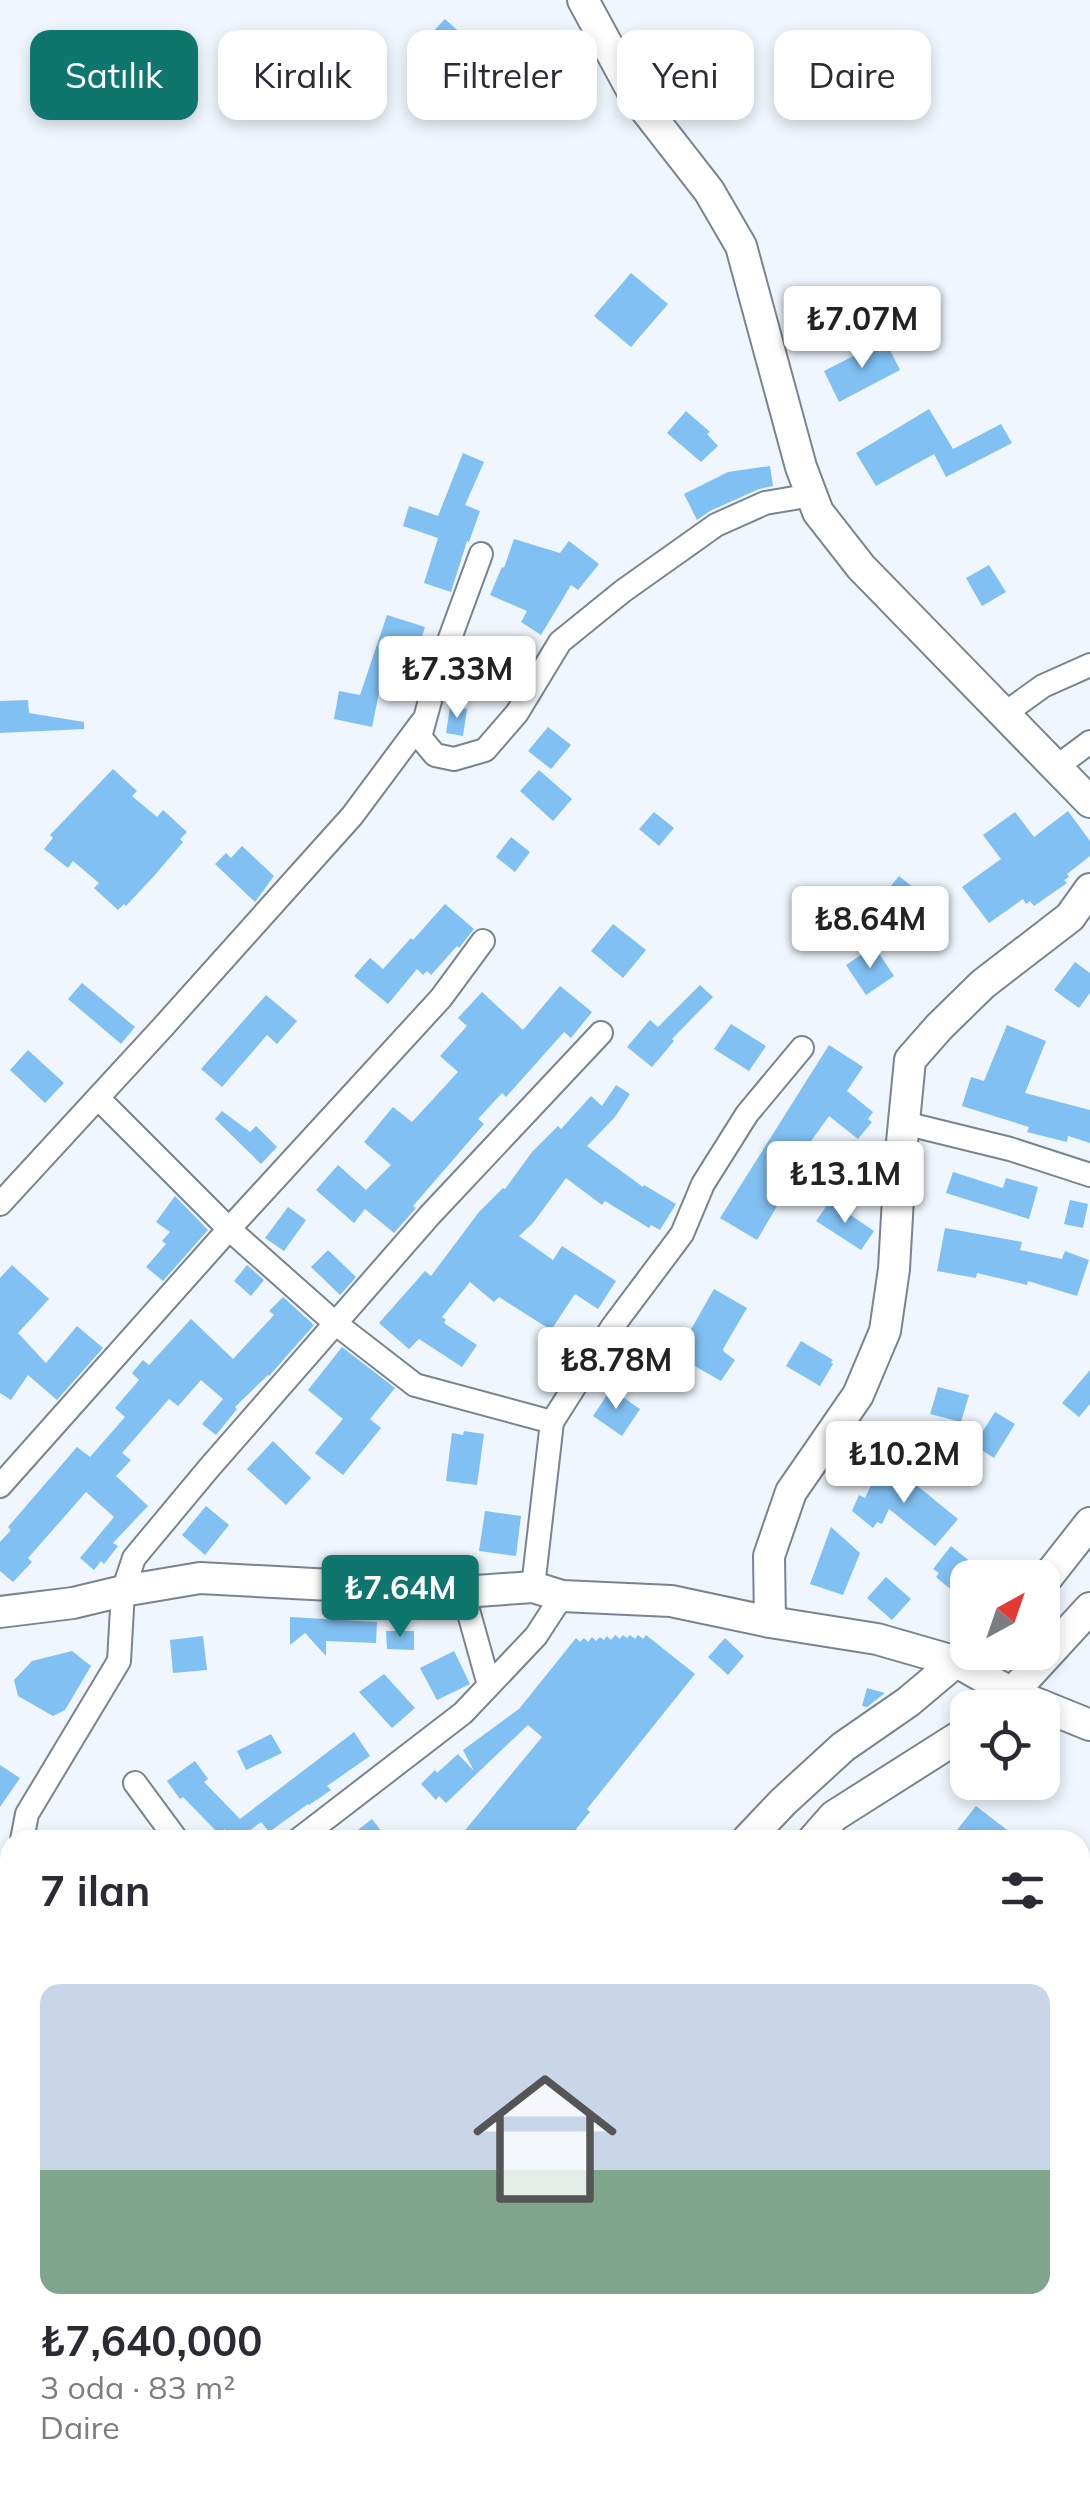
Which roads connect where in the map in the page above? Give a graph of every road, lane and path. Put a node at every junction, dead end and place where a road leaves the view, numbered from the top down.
1 (583, 0) edge
2 (812, 495) junction
3 (481, 554) dead end
4 (1090, 664) edge
5 (1004, 714) junction
6 (425, 718) junction
7 (1090, 742) edge
8 (1054, 768) junction
9 (1090, 802) edge
10 (1090, 889) edge
11 (484, 940) dead end
12 (601, 1033) dead end
13 (802, 1048) dead end
14 (98, 1098) junction
15 (904, 1123) junction
16 (1090, 1175) edge
17 (0, 1204) edge
18 (229, 1229) junction
19 (335, 1322) junction
20 (552, 1422) junction
21 (0, 1486) edge
22 (1090, 1523) edge
23 (1060, 1561) edge
24 (548, 1591) junction
25 (123, 1592) junction
26 (463, 1592) junction
27 (1090, 1608) edge
28 (0, 1612) edge
29 (770, 1622) junction
30 (986, 1679) edge
31 (489, 1685) junction
32 (1090, 1725) edge
33 (950, 1742) edge
34 (134, 1782) dead end
35 (24, 1830) edge
36 (170, 1830) edge
37 (311, 1830) edge
38 (756, 1830) edge
39 (821, 1830) edge

1 - 2 street
2 - 5 street
2 - 6 street
3 - 6 street
4 - 5 street
5 - 8 street
6 - 14 street
7 - 8 street
8 - 9 street
10 - 15 street
11 - 18 street
12 - 19 street
13 - 20 street
14 - 17 street
14 - 18 street
15 - 16 street
15 - 29 street
18 - 19 street
18 - 21 street
19 - 20 street
19 - 25 street
20 - 24 street
22 - 23 street
24 - 26 street
24 - 29 street
24 - 31 street
25 - 26 street
25 - 28 street
25 - 35 street
26 - 31 street
27 - 30 street
29 - 30 street
30 - 32 street
30 - 38 street
31 - 37 street
33 - 39 street
34 - 36 street

